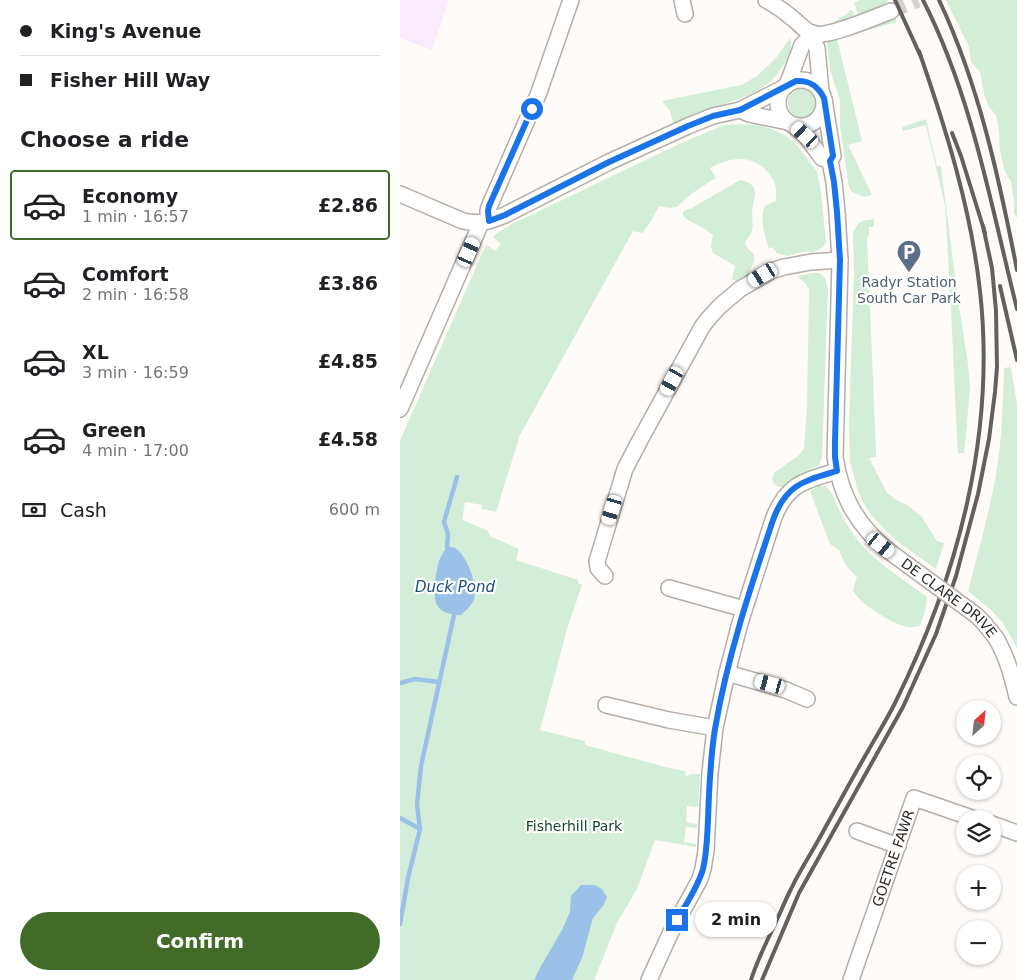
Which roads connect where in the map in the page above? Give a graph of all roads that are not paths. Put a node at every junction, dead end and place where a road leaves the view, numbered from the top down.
1 (571, 0) edge
2 (766, 0) edge
3 (891, 12) tunnel mouth
4 (812, 35) junction
5 (786, 86) junction
6 (822, 95) junction
7 (740, 110) junction
8 (790, 123) junction
9 (830, 161) junction
10 (400, 194) edge
11 (485, 222) junction
12 (840, 260) junction
13 (400, 409) edge
14 (837, 471) junction
15 (605, 576) dead end
16 (670, 588) dead end
17 (744, 609) junction
18 (727, 673) junction
19 (1017, 697) edge
20 (807, 699) dead end
21 (606, 705) dead end
22 (715, 728) junction
23 (956, 812) edge
24 (1001, 827) edge
25 (857, 831) dead end
26 (1017, 833) edge
27 (898, 846) junction
28 (649, 980) edge
29 (851, 980) edge

1 - 11 street
2 - 4 street
3 - 4 street
4 - 5 street
4 - 6 street, DE CLARE DRIVE
5 - 6 street
5 - 7 street
5 - 8 street
6 - 8 street
6 - 9 street, DE CLARE DRIVE
7 - 8 street
7 - 11 street
8 - 9 street
9 - 12 street, DE CLARE DRIVE
10 - 11 street
11 - 13 street
12 - 14 street, DE CLARE DRIVE
12 - 15 street
14 - 17 street
14 - 19 street, DE CLARE DRIVE, bridge
16 - 17 street
17 - 18 street
18 - 20 street
18 - 22 street
21 - 22 street
22 - 28 street
23 - 27 street, GOETRE FAWR
24 - 26 street
25 - 27 street
27 - 29 street, GOETRE FAWR

